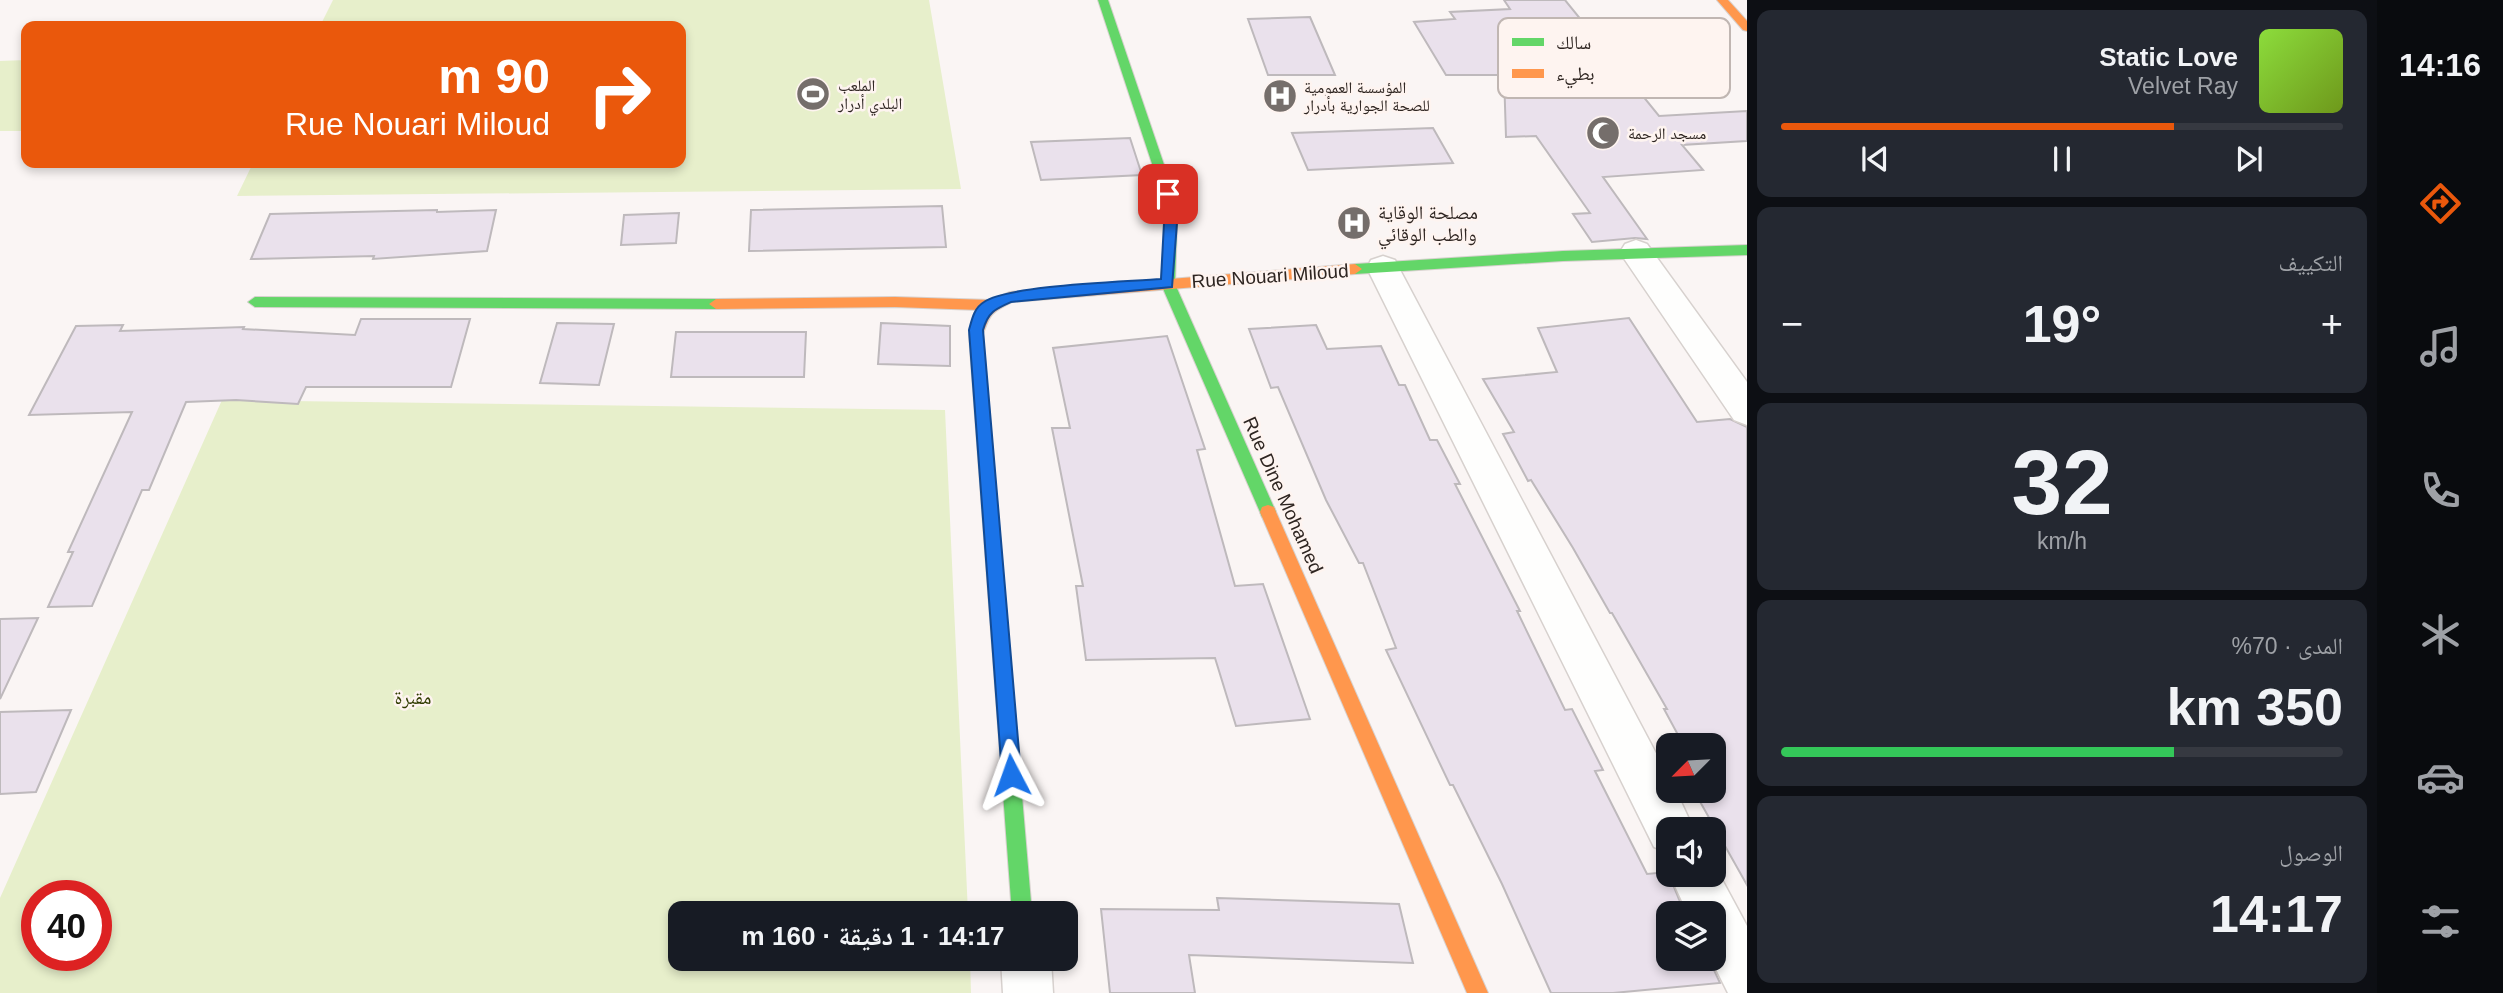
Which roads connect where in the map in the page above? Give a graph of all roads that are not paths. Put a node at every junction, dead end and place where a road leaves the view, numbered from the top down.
1 (1103, 0) edge
2 (1722, 0) edge
3 (1747, 28) edge
4 (1747, 250) edge
5 (1636, 252) junction
6 (1383, 268) junction
7 (1167, 284) junction
8 (255, 302) dead end
9 (989, 305) junction
10 (1747, 410) edge
11 (1664, 817) edge
12 (1701, 887) edge
13 (1021, 901) edge
14 (1027, 971) edge
15 (1747, 978) edge
16 (1028, 993) edge
17 (1478, 993) edge

1 - 7 street, Rue Dine Mohamed
2 - 3 street
4 - 5 street, Rue Nouari Miloud
5 - 6 street, Rue Nouari Miloud
5 - 10 street
6 - 7 street, Rue Nouari Miloud
6 - 11 street
7 - 9 street, Rue Nouari Miloud
7 - 17 street, Rue Dine Mohamed
8 - 9 street, Rue Nouari Miloud
9 - 13 street
12 - 15 street
14 - 16 street

